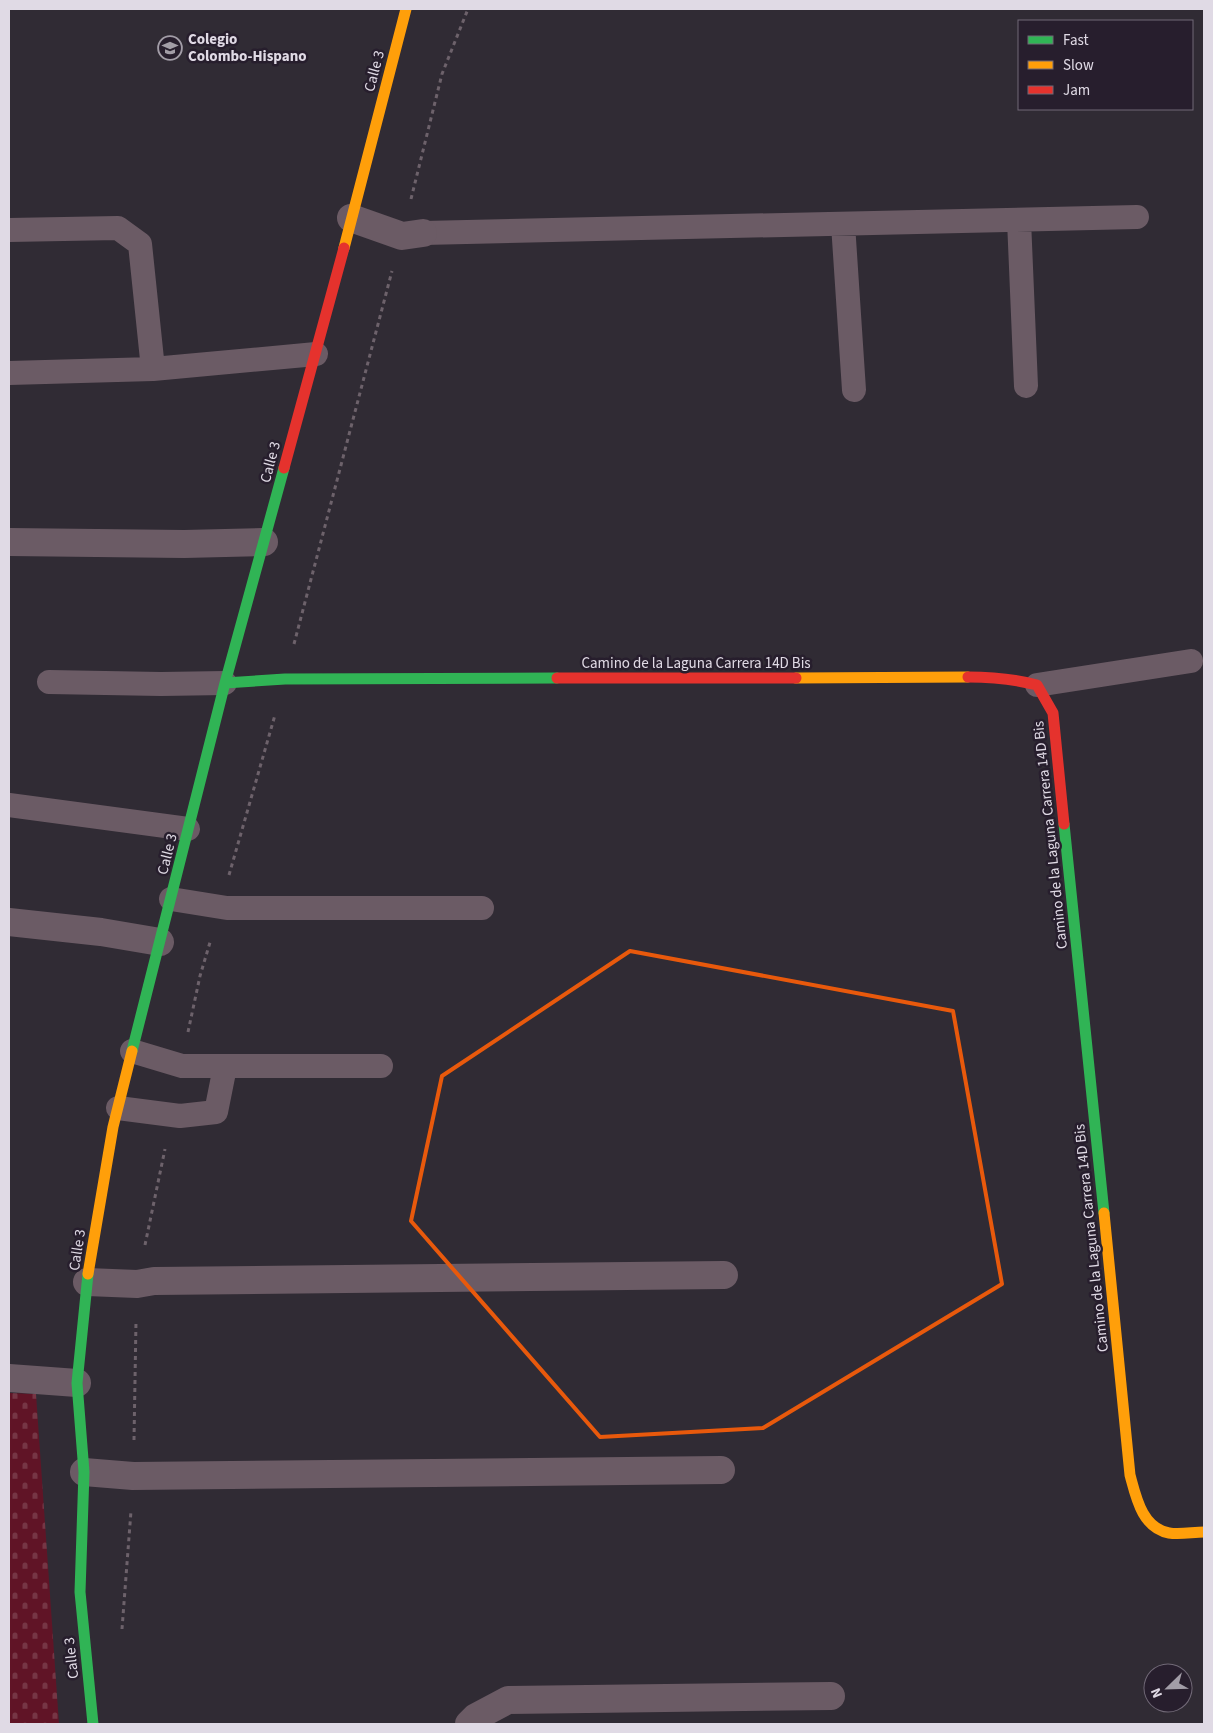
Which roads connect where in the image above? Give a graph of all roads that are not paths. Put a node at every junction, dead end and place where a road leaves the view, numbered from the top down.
1 (406, 9) edge
2 (1137, 217) dead end
3 (351, 218) junction
4 (1018, 220) junction
5 (842, 224) junction
6 (9, 230) edge
7 (412, 234) joint
8 (316, 354) junction
9 (153, 370) junction
10 (9, 373) edge
11 (1026, 386) dead end
12 (854, 390) dead end
13 (9, 542) edge
14 (264, 542) junction
15 (1191, 661) dead end
16 (49, 682) dead end
17 (225, 683) junction
18 (1037, 686) junction
19 (9, 804) edge
20 (188, 829) junction
21 (171, 899) junction
22 (482, 908) dead end
23 (9, 922) edge
24 (160, 942) junction
25 (132, 1050) junction
26 (381, 1066) dead end
27 (225, 1067) junction
28 (118, 1108) junction
29 (724, 1275) dead end
30 (87, 1282) junction
31 (9, 1378) edge
32 (77, 1383) junction
33 (720, 1470) dead end
34 (84, 1472) junction
35 (1204, 1532) edge
36 (831, 1696) dead end
37 (93, 1724) edge
38 (469, 1724) edge

1 - 3 main road, Calle 3
2 - 4 lane
3 - 7 street
3 - 8 main road, Calle 3
4 - 5 lane
4 - 11 lane
5 - 7 lane
5 - 12 lane
6 - 9 lane
8 - 9 lane
8 - 14 main road, Calle 3
9 - 10 lane
13 - 14 street
14 - 17 main road, Calle 3
15 - 18 lane
16 - 17 lane
17 - 18 main road, Camino de la Laguna Carrera 14D Bis
17 - 20 main road, Calle 3
18 - 35 main road, Camino de la Laguna Carrera 14D Bis
19 - 20 lane
20 - 21 main road, Calle 3
21 - 22 lane
21 - 24 main road, Calle 3
23 - 24 street
24 - 25 main road, Calle 3
25 - 27 lane
25 - 28 main road, Calle 3
26 - 27 lane
27 - 28 lane
28 - 30 main road, Calle 3
29 - 30 street
30 - 32 main road, Calle 3
31 - 32 street
32 - 34 main road, Calle 3
33 - 34 street
34 - 37 main road, Calle 3
36 - 38 street

